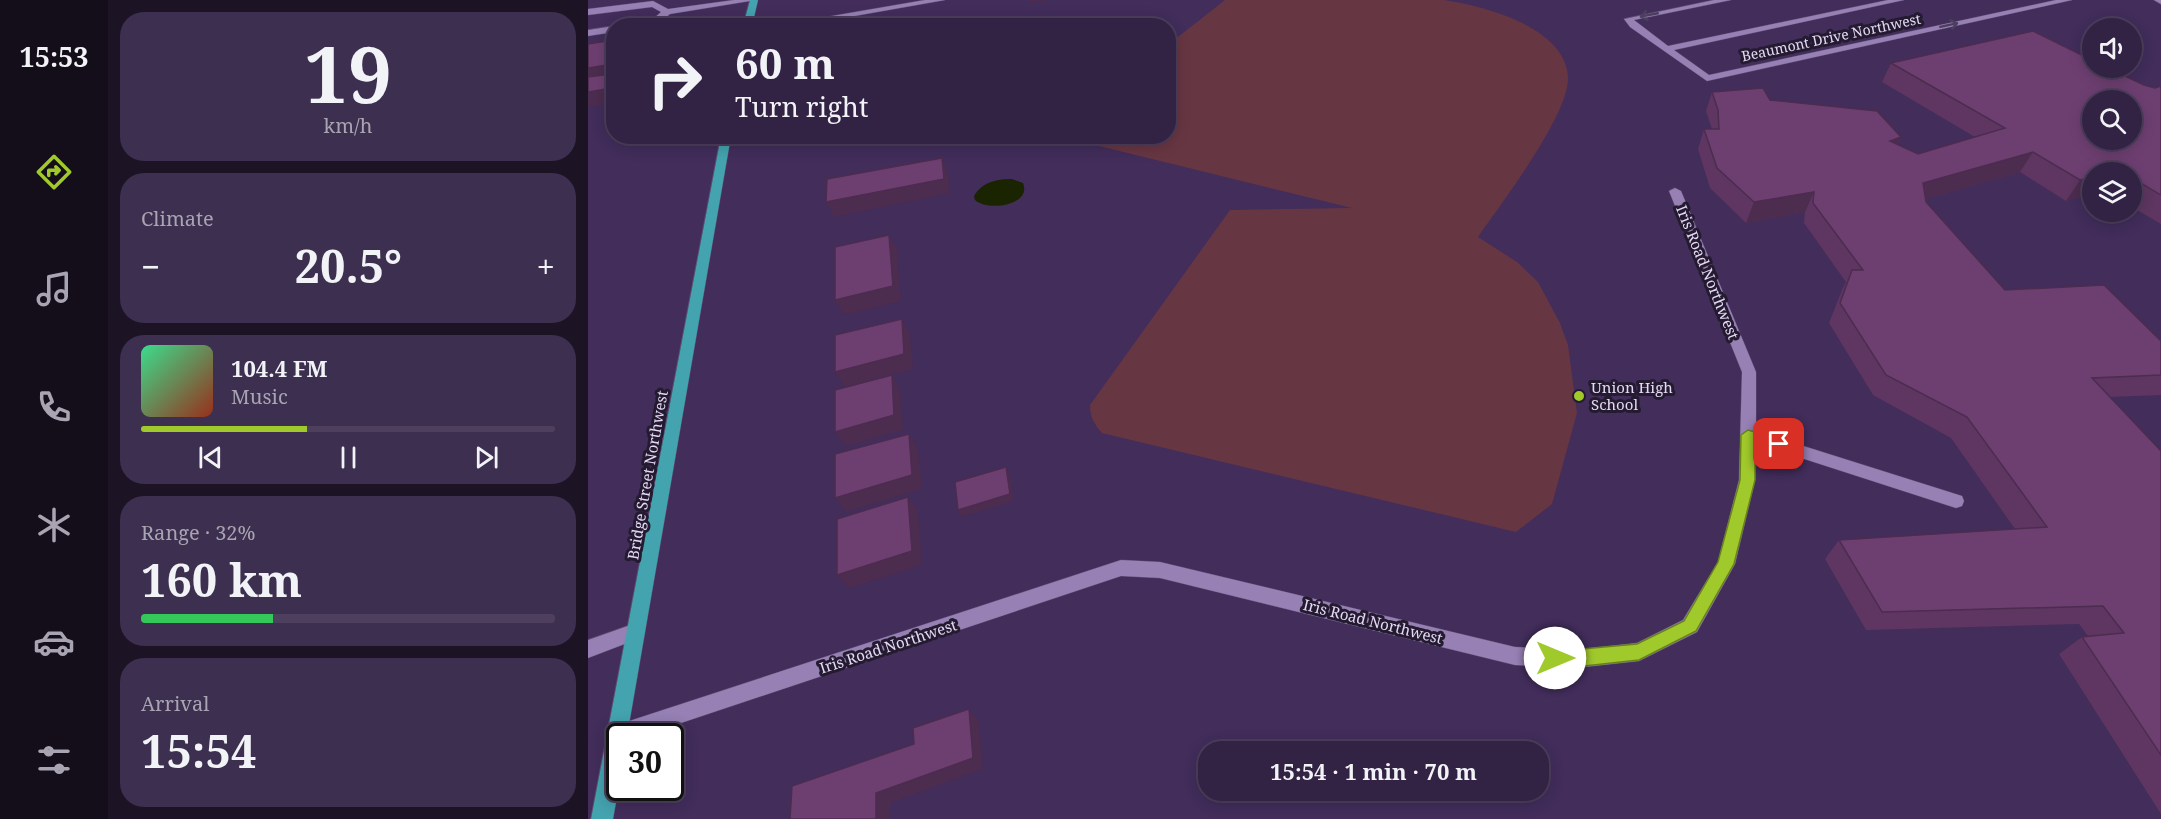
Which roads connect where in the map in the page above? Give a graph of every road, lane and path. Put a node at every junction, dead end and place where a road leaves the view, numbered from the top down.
1 (753, 0) edge
2 (941, 0) edge
3 (1727, 0) edge
4 (1900, 0) edge
5 (2028, 0) edge
6 (2068, 0) edge
7 (2040, 6) junction
8 (588, 12) edge
9 (667, 12) junction
10 (660, 18) edge
11 (749, 18) edge
12 (828, 18) edge
13 (606, 30) edge
14 (588, 33) edge
15 (1666, 49) junction
16 (725, 144) edge
17 (1675, 191) dead end
18 (1748, 435) junction
19 (1956, 501) dead end
20 (636, 631) junction
21 (588, 649) edge
22 (618, 723) edge
23 (652, 723) edge
24 (606, 795) edge
25 (602, 819) edge

1 - 9 street
1 - 11 main road
2 - 12 street
3 -> 15 street
4 - 15 street
5 - 7 street
6 - 7 street, Beaumont Drive Northwest
15 -> 7 street, Beaumont Drive Northwest
8 - 9 street
9 - 10 street
13 - 14 street
16 - 20 main road, Bridge Street Northwest
17 - 18 street, Iris Road Northwest
18 - 19 street
18 - 23 street, Iris Road Northwest
20 - 21 street
20 - 22 main road, Bridge Street Northwest
24 - 25 main road, Bridge Street Northwest

